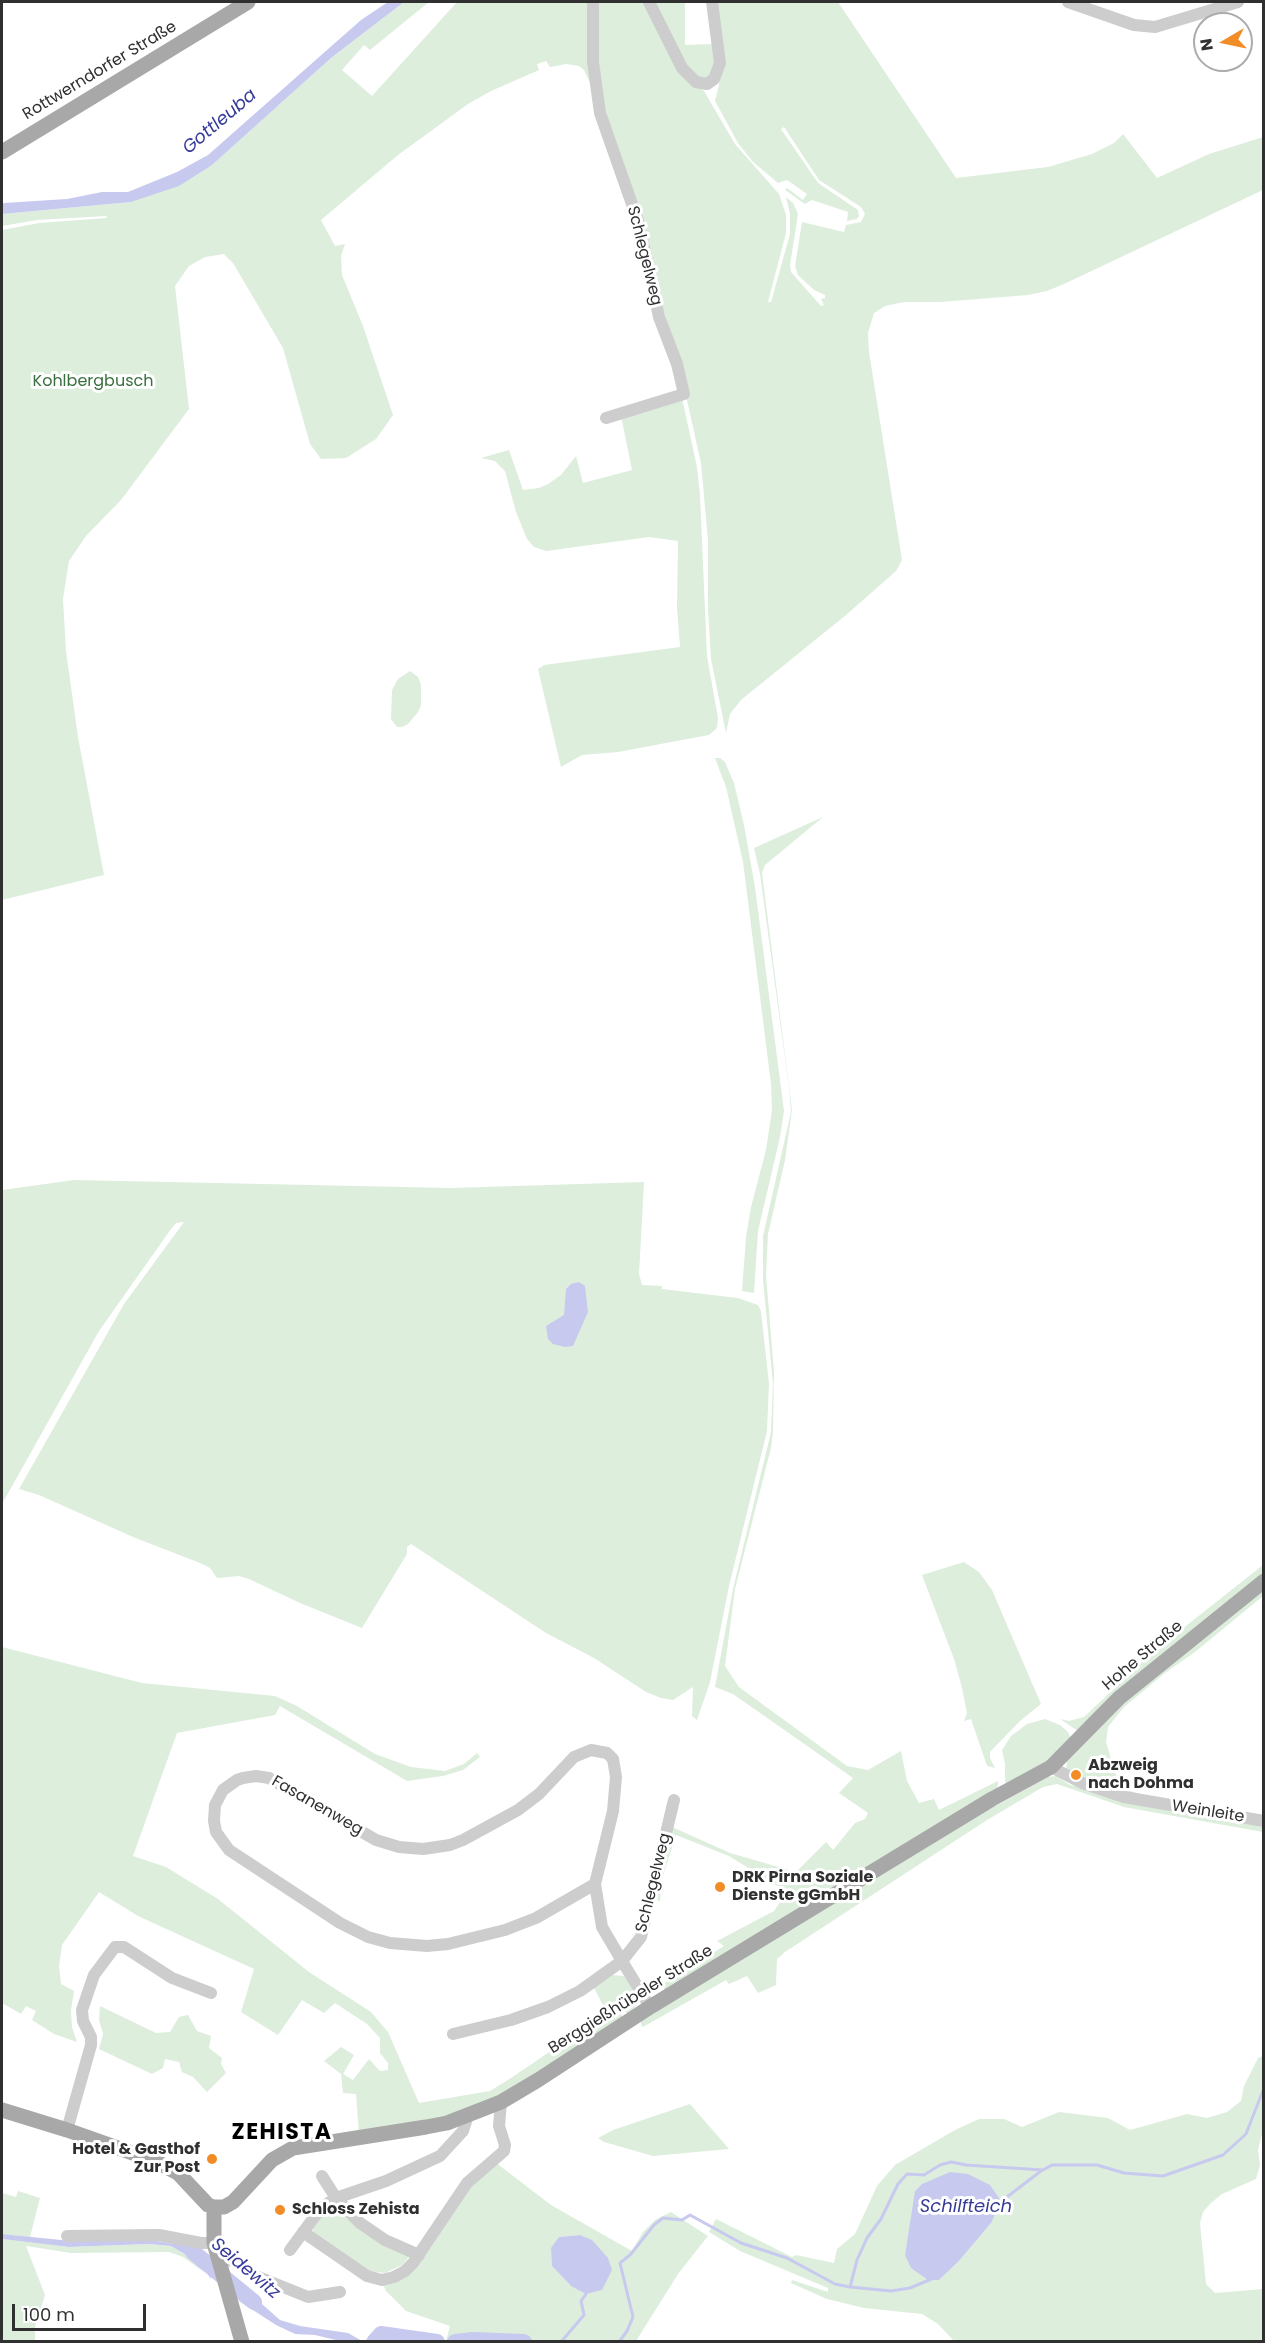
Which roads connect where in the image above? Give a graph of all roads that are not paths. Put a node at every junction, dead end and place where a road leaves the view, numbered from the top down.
1 (248, 2) edge
2 (593, 2) edge
3 (649, 2) edge
4 (712, 2) edge
5 (1068, 2) edge
6 (1238, 2) edge
7 (1219, 4) edge
8 (2, 152) edge
9 (606, 418) dead end
10 (1263, 1581) edge
11 (1051, 1767) junction
12 (674, 1800) dead end
13 (1263, 1821) edge
14 (594, 1884) junction
15 (622, 1961) junction
16 (211, 1993) dead end
17 (650, 2007) junction
18 (453, 2034) dead end
19 (501, 2102) junction
20 (2, 2110) edge
21 (468, 2115) junction
22 (67, 2130) junction
23 (322, 2176) dead end
24 (336, 2198) junction
25 (214, 2207) junction
26 (303, 2232) junction
27 (67, 2236) dead end
28 (214, 2242) junction
29 (290, 2250) dead end
30 (418, 2255) junction
31 (220, 2264) junction
32 (340, 2292) dead end
33 (242, 2342) edge

1 - 8 main road, Rottwerndorfer Straße
2 - 9 street, Schlegelweg
3 - 4 street
5 - 7 street
6 - 7 street
10 - 11 main road, Hohe Straße
11 - 13 street, Weinleite
11 - 17 main road, Berggießhübeler Straße
12 - 15 street, Schlegelweg
14 - 14 street, Fasanenweg
14 - 15 street, Fasanenweg
15 - 17 street
15 - 18 street, Schlegelweg
16 - 22 street
17 - 19 main road, Berggießhübeler Straße
19 - 21 main road, Berggießhübeler Straße
19 - 30 street
20 - 22 main road
21 - 24 street
21 - 25 main road, Berggießhübeler Straße
22 - 25 main road
23 - 24 street
24 - 26 street
24 - 30 street
25 - 28 main road
26 - 29 street
26 - 30 street
27 - 28 street
28 - 31 main road
31 - 32 street
31 - 33 main road

